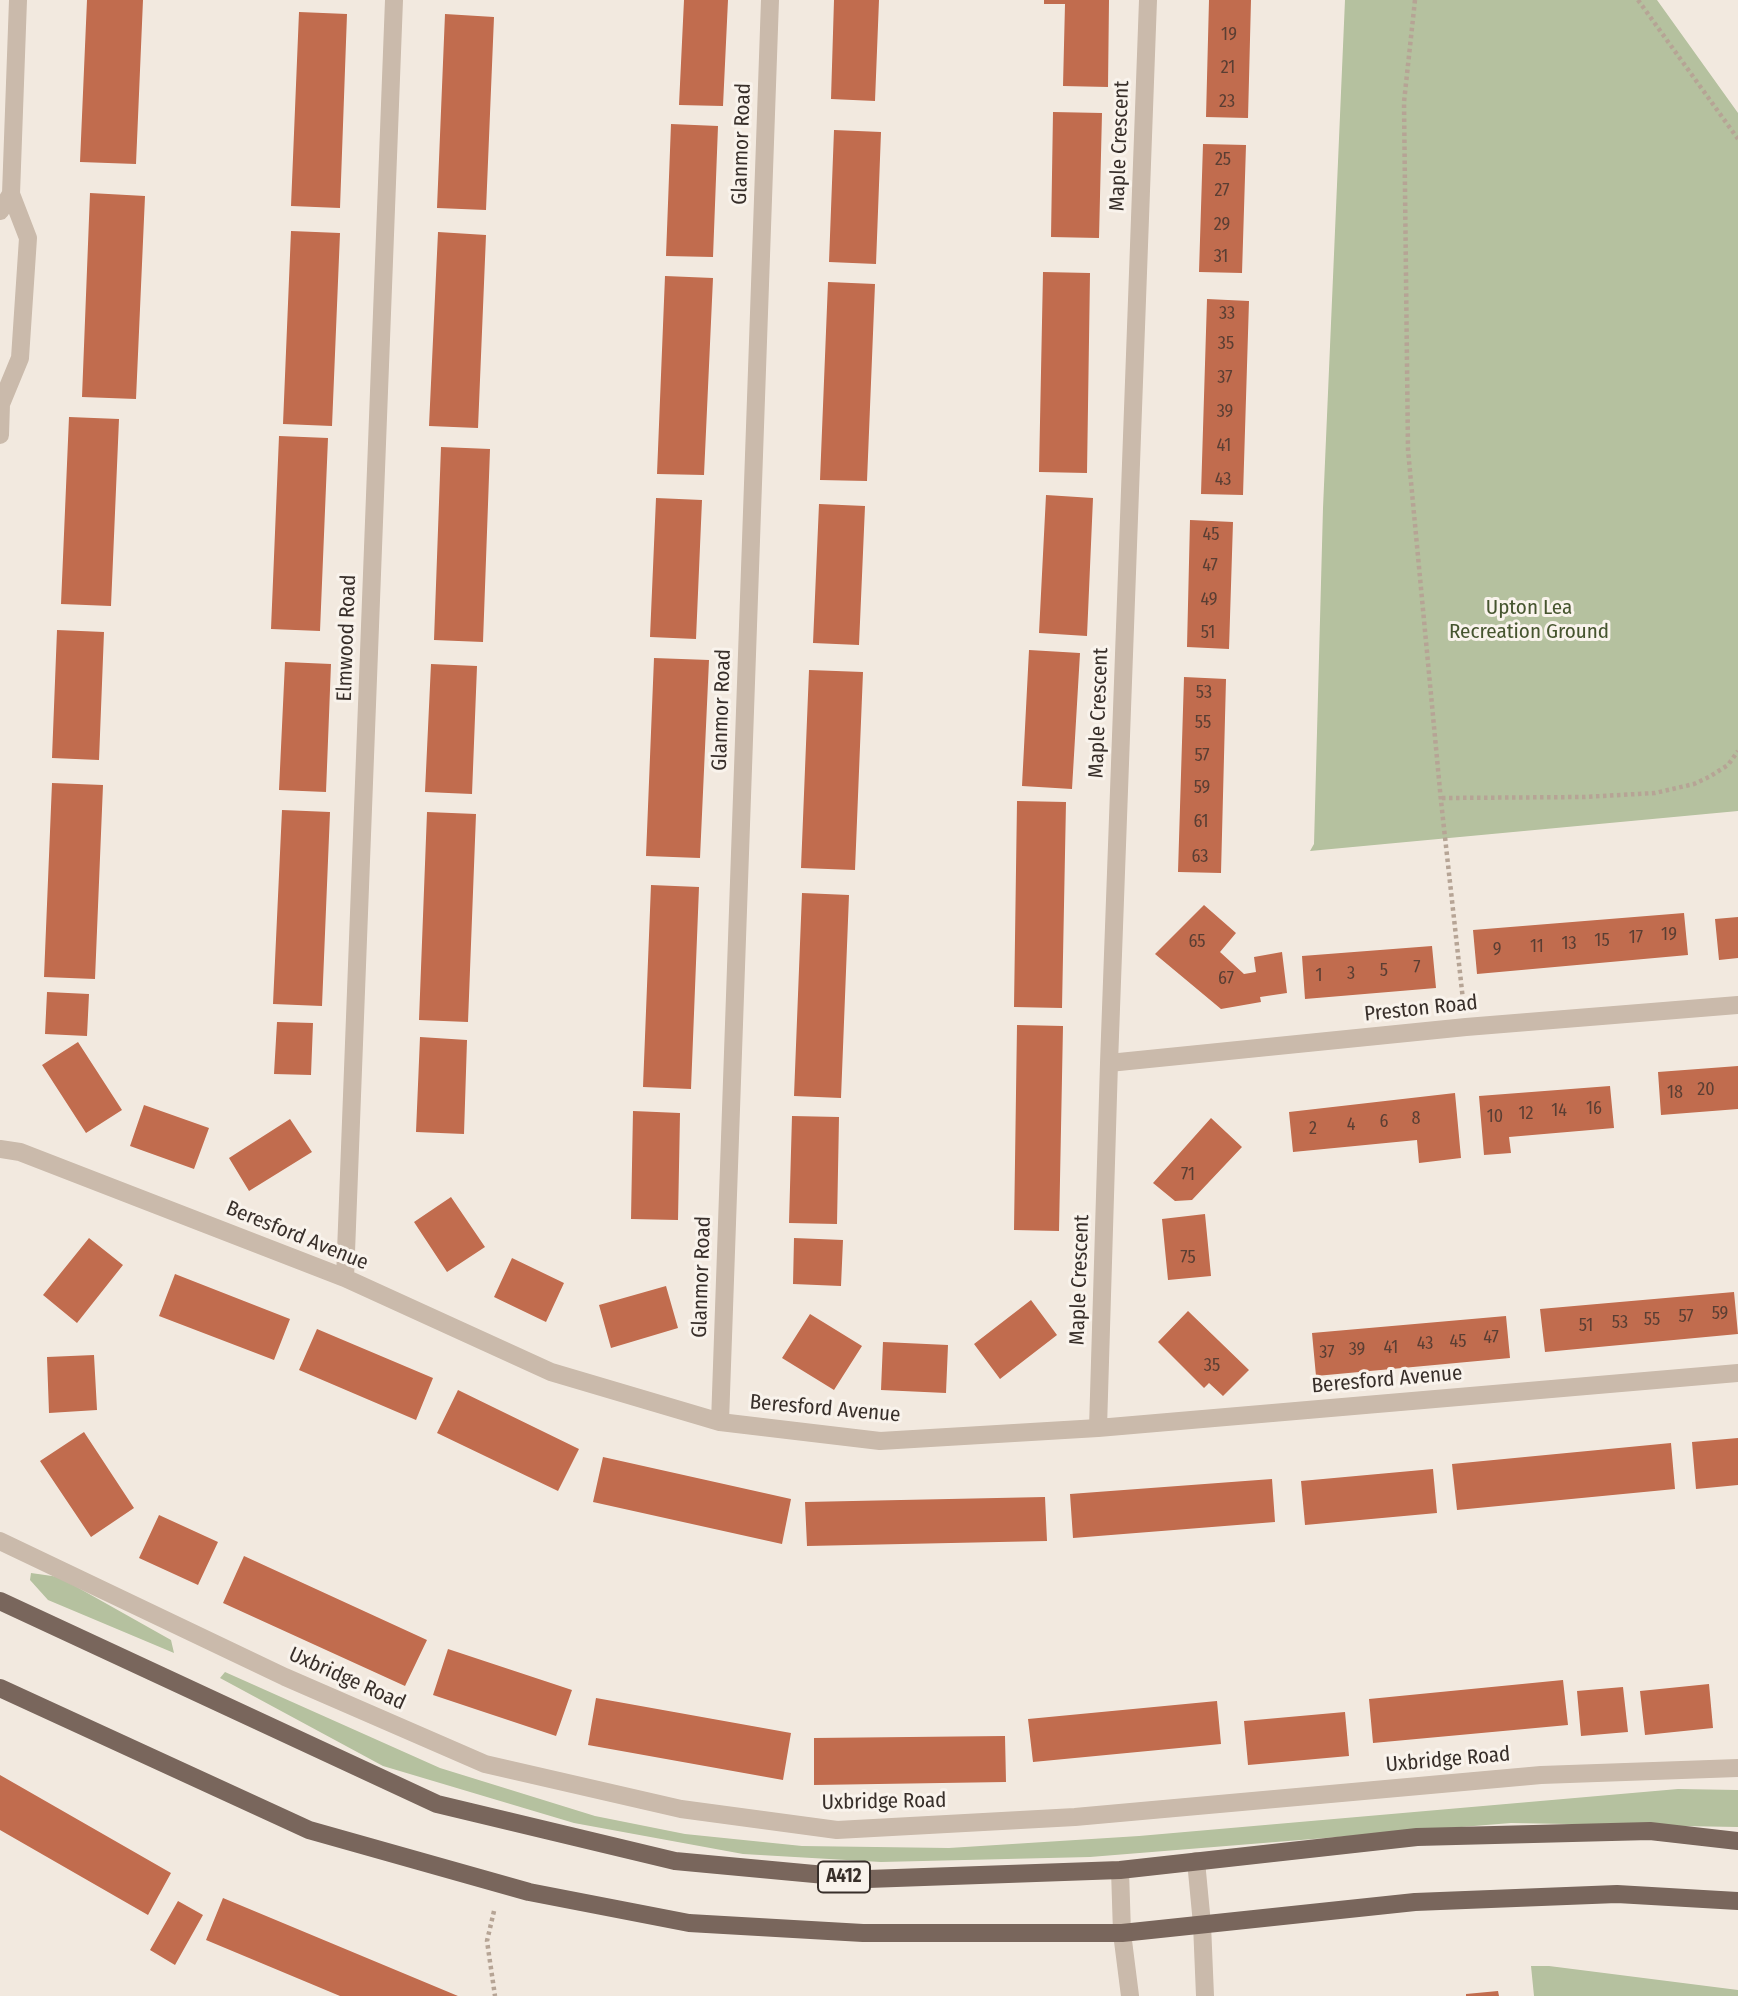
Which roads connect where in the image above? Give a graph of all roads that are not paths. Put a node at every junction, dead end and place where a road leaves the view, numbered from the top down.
1 (18, 0) edge
2 (394, 0) edge
3 (770, 0) edge
4 (1148, 0) edge
5 (11, 194) junction
6 (0, 211) edge
7 (1, 403) edge
8 (0, 435) edge
9 (1738, 1004) edge
10 (1109, 1063) junction
11 (0, 1149) edge
12 (345, 1278) junction
13 (1738, 1373) edge
14 (720, 1422) junction
15 (1098, 1428) junction
16 (0, 1541) edge
17 (0, 1601) edge
18 (0, 1688) edge
19 (1738, 1768) edge
20 (1738, 1841) edge
21 (1196, 1861) junction
22 (1120, 1870) junction
23 (1738, 1901) edge
24 (1202, 1924) junction
25 (1122, 1933) junction
26 (1130, 1996) edge
27 (1205, 1996) edge

1 - 5 street
2 - 12 street, Elmwood Road
3 - 14 street, Glanmor Road
4 - 10 street, Maple Crescent
5 - 6 street
5 - 7 street
7 - 8 street
9 - 10 street, Preston Road
10 - 15 street, Maple Crescent
11 - 12 street, Beresford Avenue
12 - 14 street, Beresford Avenue
13 - 15 street, Beresford Avenue
14 - 15 street, Beresford Avenue
16 - 19 street, Uxbridge Road
17 - 22 main road, A412
18 - 25 main road
20 - 21 main road, A412
21 - 22 main road, A412
21 - 24 street
22 - 25 street
23 - 24 main road
24 - 25 main road
24 - 27 street
25 - 26 street

